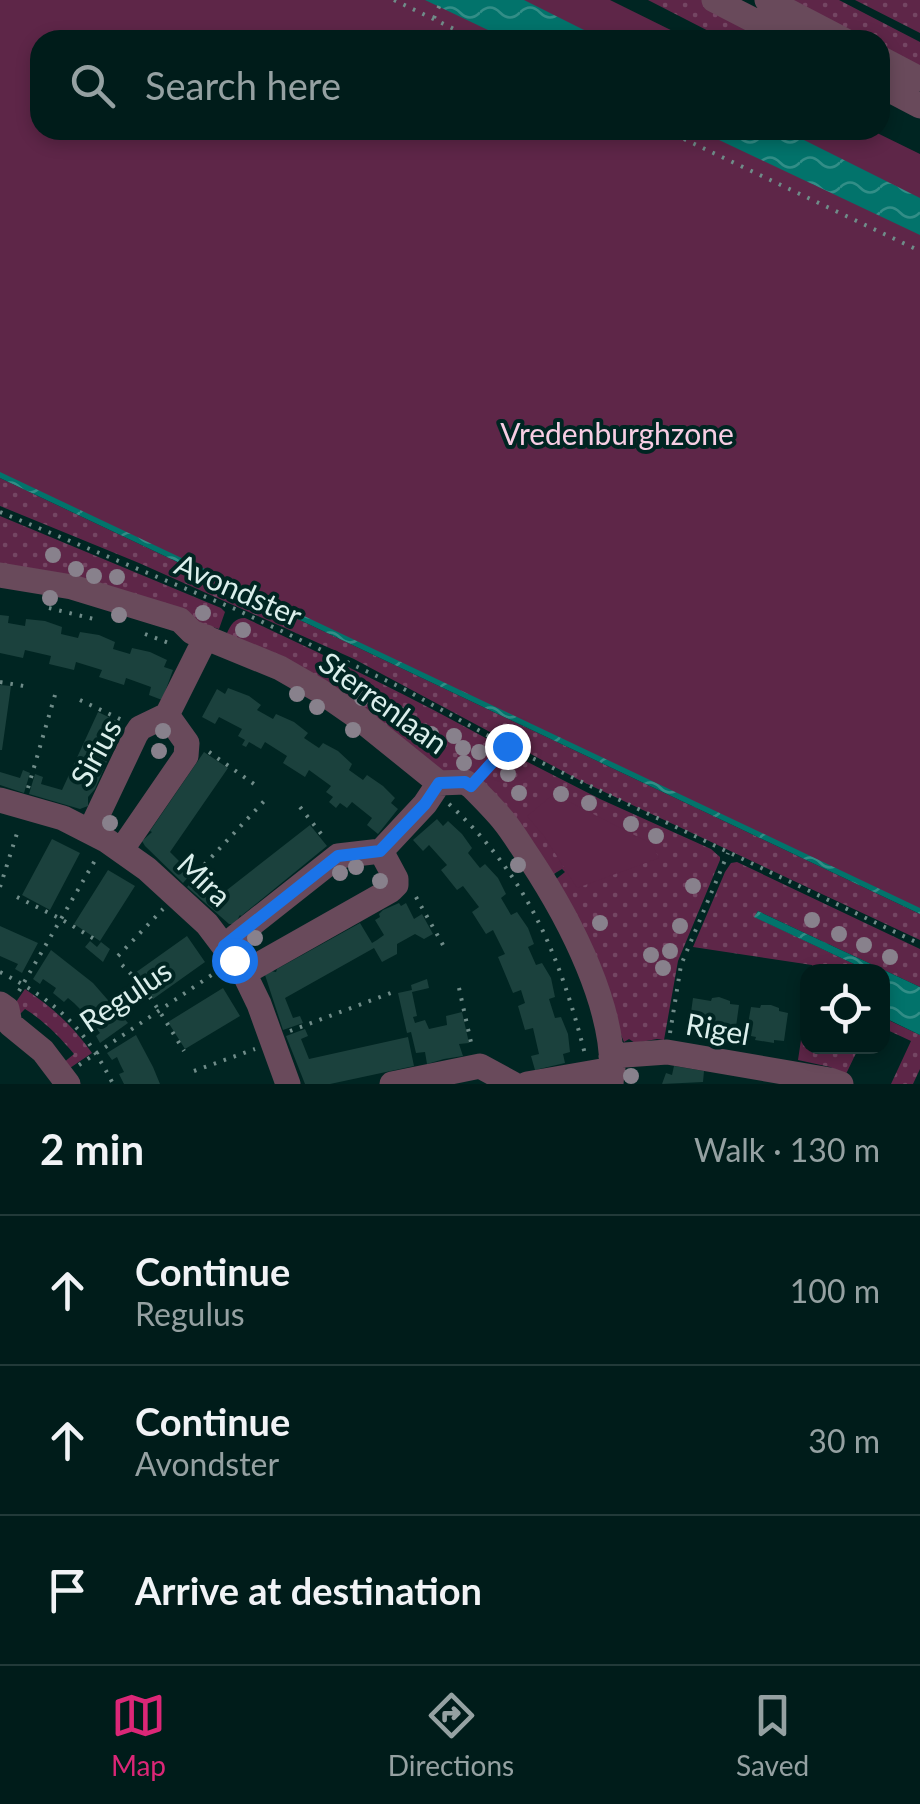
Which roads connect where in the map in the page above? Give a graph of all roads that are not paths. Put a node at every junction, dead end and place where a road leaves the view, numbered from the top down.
1 (714, 0) edge
2 (767, 0) edge
3 (772, 30) edge
4 (825, 30) edge
5 (890, 63) edge
6 (920, 79) edge
7 (890, 90) edge
8 (920, 106) edge
9 (0, 574) edge
10 (202, 646) junction
11 (168, 715) junction
12 (436, 787) junction
13 (16, 805) edge
14 (106, 840) junction
15 (380, 851) junction
16 (234, 960) junction
17 (4, 1006) edge
18 (606, 1071) edge
19 (65, 1080) edge
20 (812, 1081) edge
21 (288, 1084) edge
22 (392, 1084) edge
23 (513, 1084) edge
24 (527, 1084) edge
25 (840, 1084) edge

1 - 3 street
2 - 4 street
5 - 6 street
7 - 8 street
9 - 10 street, Sterrenlaan
10 - 11 street, Sirius
10 - 12 street, Sterrenlaan
11 - 14 street, Sirius
11 - 14 street, Sirius
12 - 15 street
12 - 18 street, Sterrenlaan
13 - 14 street, Mira
14 - 16 street, Mira
15 - 16 street
15 - 16 street
16 - 21 street, Mira
17 - 19 street
18 - 20 street, Rigel
18 - 24 street, Rigel
20 - 25 street, Rigel
22 - 23 street

